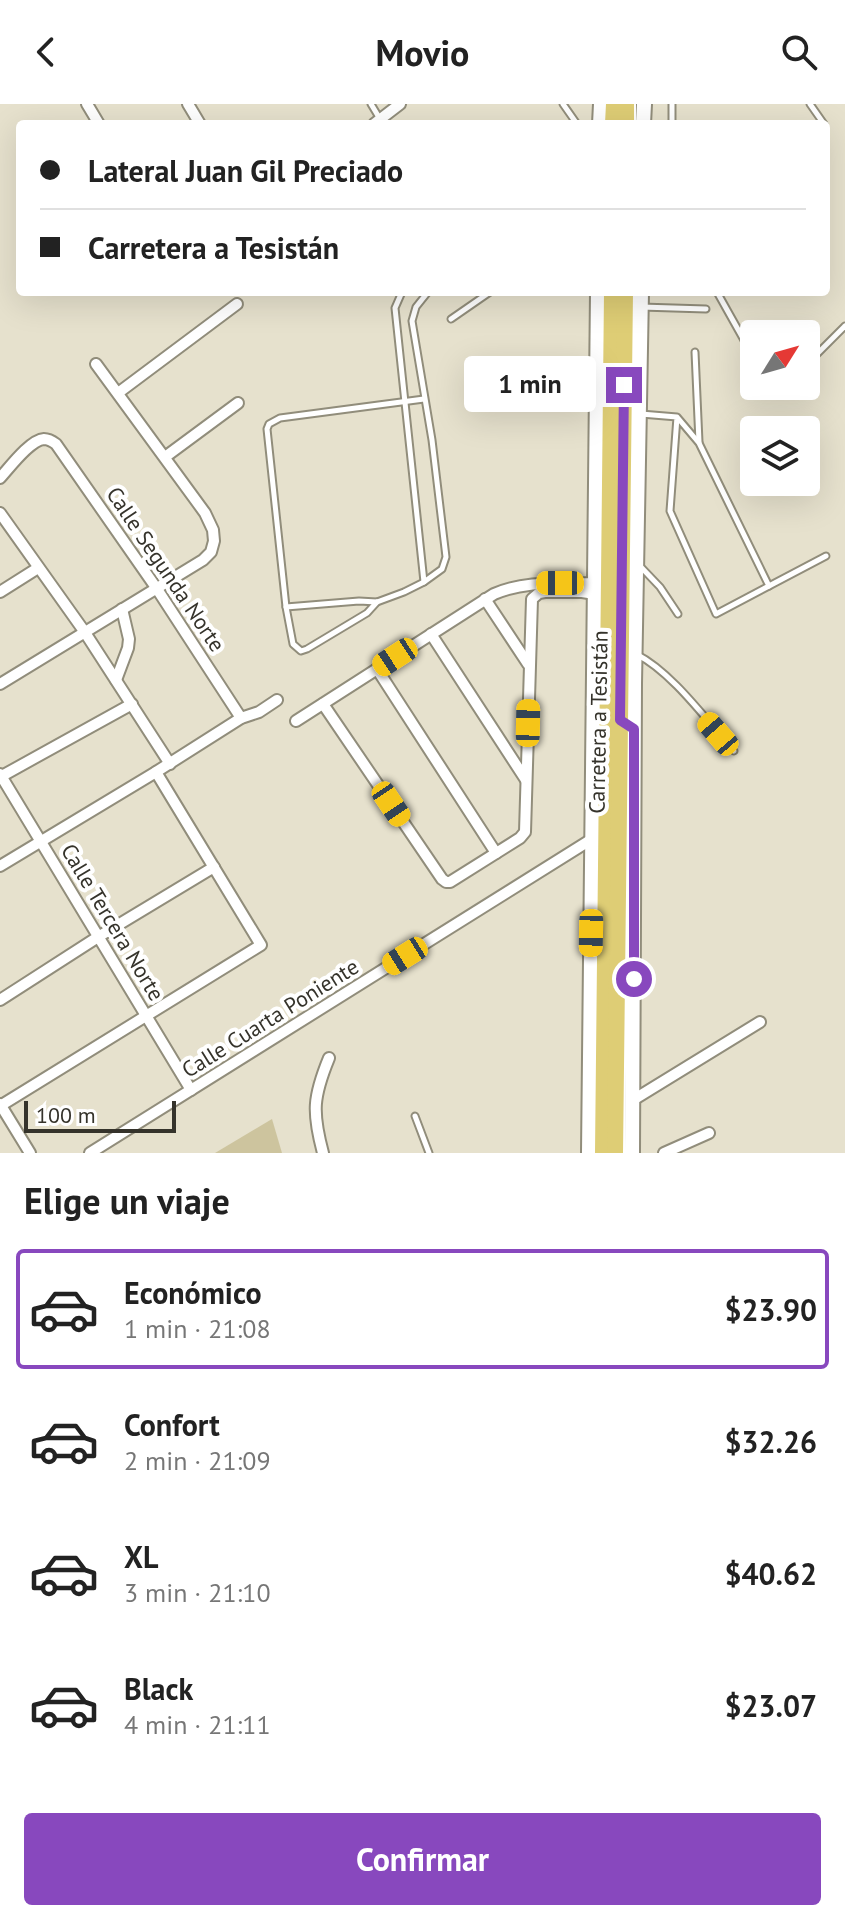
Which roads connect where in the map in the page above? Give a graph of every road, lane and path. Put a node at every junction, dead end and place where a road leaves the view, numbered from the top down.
1 (371, 104) edge
2 (400, 104) edge
3 (381, 115) edge
4 (400, 296) edge
5 (425, 296) edge
6 (484, 296) edge
7 (598, 296) edge
8 (612, 296) edge
9 (625, 296) edge
10 (719, 296) edge
11 (641, 299) edge
12 (237, 304) dead end
13 (706, 309) dead end
14 (451, 319) dead end
15 (845, 326) edge
16 (740, 333) edge
17 (820, 351) edge
18 (695, 352) dead end
19 (96, 364) dead end
20 (118, 393) junction
21 (424, 399) junction
22 (404, 401) junction
23 (238, 403) dead end
24 (640, 414) junction
25 (677, 417) junction
26 (699, 443) junction
27 (165, 457) junction
28 (0, 478) edge
29 (0, 513) edge
30 (826, 556) dead end
31 (636, 562) junction
32 (38, 568) junction
33 (424, 582) junction
34 (769, 586) junction
35 (595, 588) junction
36 (157, 589) junction
37 (0, 592) edge
38 (485, 599) junction
39 (377, 602) junction
40 (286, 607) junction
41 (122, 609) junction
42 (678, 614) dead end
43 (84, 631) junction
44 (431, 634) junction
45 (635, 654) junction
46 (529, 666) junction
47 (377, 669) junction
48 (116, 680) junction
49 (0, 684) edge
50 (594, 684) junction
51 (621, 691) junction
52 (277, 700) dead end
53 (132, 704) junction
54 (323, 704) junction
55 (241, 718) junction
56 (296, 721) dead end
57 (614, 724) junction
58 (734, 751) dead end
59 (170, 764) junction
60 (156, 772) junction
61 (0, 776) edge
62 (526, 780) junction
63 (592, 839) junction
64 (41, 841) junction
65 (496, 853) junction
66 (0, 866) edge
67 (214, 867) junction
68 (98, 937) junction
69 (0, 1000) edge
70 (146, 1015) junction
71 (760, 1022) dead end
72 (329, 1058) dead end
73 (191, 1090) junction
74 (633, 1100) junction
75 (0, 1105) edge
76 (415, 1116) dead end
77 (709, 1133) dead end
78 (30, 1153) edge
79 (90, 1153) edge
80 (323, 1153) edge
81 (429, 1153) edge
82 (589, 1153) edge
83 (603, 1153) edge
84 (615, 1153) edge
85 (632, 1153) edge
86 (664, 1153) edge

1 - 3 lane
2 - 3 street
4 - 22 lane
5 - 21 lane
6 - 14 lane
7 - 35 main road
8 - 51 main road, Carretera a Tesistán
9 - 51 main road, Carretera a Tesistán
10 - 16 lane
11 - 13 lane
11 - 24 main road
12 - 20 street
15 - 17 lane
18 - 26 lane
19 - 20 street
20 - 27 street
21 - 22 lane
21 - 33 lane
22 - 33 lane
22 - 40 lane
23 - 27 street
24 - 25 lane
24 - 31 main road
25 - 26 lane
25 - 34 lane
26 - 34 lane
27 - 36 street
28 - 36 street, Calle Segunda Norte
29 - 32 street
30 - 34 lane
31 - 42 lane
31 - 45 main road
32 - 37 street
32 - 43 street
33 - 39 lane
35 - 38 street
35 - 46 street
35 - 50 main road
36 - 41 street
36 - 55 street, Calle Segunda Norte
38 - 44 street
38 - 46 street
39 - 40 lane
39 - 40 lane
41 - 43 street
41 - 48 street
43 - 48 street
43 - 49 street
44 - 47 street
44 - 62 street
45 - 51 main road
45 - 58 lane
46 - 62 street
47 - 54 street
47 - 65 street
48 - 53 street
50 - 51 main road
50 - 57 main road
51 - 57 main road, Carretera a Tesistán
51 - 57 main road
52 - 55 street
53 - 59 street
53 - 61 street
54 - 56 street
54 - 65 street
55 - 59 street
57 - 63 main road
57 - 74 main road
57 - 83 main road, Carretera a Tesistán
57 - 84 main road, Carretera a Tesistán
59 - 60 street
60 - 64 street
60 - 67 street
61 - 64 street, Calle Tercera Norte
62 - 65 street
63 - 73 street, Calle Cuarta Poniente
63 - 82 main road
64 - 66 street
64 - 68 street, Calle Tercera Norte
67 - 68 street
67 - 70 street
68 - 69 street
68 - 70 street, Calle Tercera Norte
70 - 73 street, Calle Tercera Norte
70 - 75 street
71 - 74 street
72 - 80 street
73 - 79 street, Calle Cuarta Poniente
74 - 85 main road
75 - 78 street
76 - 81 lane
77 - 86 street

